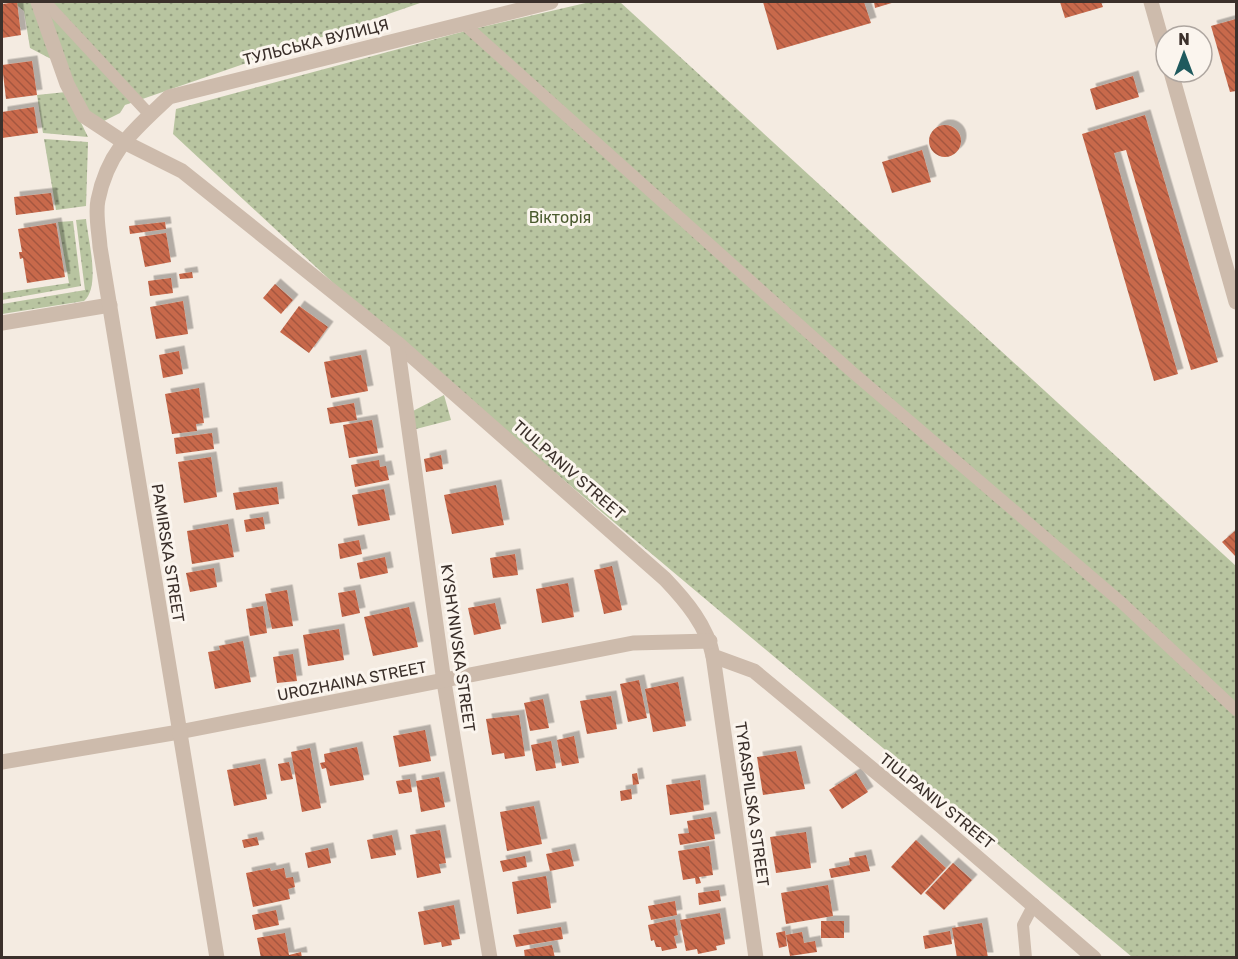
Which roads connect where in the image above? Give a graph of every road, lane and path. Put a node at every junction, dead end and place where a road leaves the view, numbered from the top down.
1 (38, 2) edge
2 (45, 2) edge
3 (551, 2) edge
4 (1151, 2) edge
5 (1157, 24) edge
6 (465, 25) junction
7 (1174, 84) edge
8 (150, 115) junction
9 (122, 141) junction
10 (113, 156) joint
11 (1236, 302) edge
12 (110, 305) junction
13 (2, 323) edge
14 (397, 343) junction
15 (710, 641) junction
16 (713, 656) junction
17 (444, 682) junction
18 (1236, 710) edge
19 (179, 732) junction
20 (2, 762) edge
21 (1034, 904) junction
22 (217, 957) edge
23 (490, 957) edge
24 (756, 957) edge
25 (1026, 957) edge
26 (1095, 957) edge

1 - 9 street, TIULPANIV STREET
2 - 8 lane
3 - 6 street, ТУЛЬСЬКА ВУЛИЦЯ
4 - 5 street
6 - 8 street, ТУЛЬСЬКА ВУЛИЦЯ
6 - 18 lane
7 - 11 street
8 - 9 street, ТУЛЬСЬКА ВУЛИЦЯ
9 - 10 street, ТУЛЬСЬКА ВУЛИЦЯ
9 - 14 street, TIULPANIV STREET
10 - 12 street, PAMIRSKA STREET
12 - 13 street
12 - 19 street, PAMIRSKA STREET
14 - 15 street, TIULPANIV STREET
14 - 17 street, KYSHYNIVSKA STREET
15 - 16 street, TIULPANIV STREET
15 - 17 street, UROZHAINA STREET
16 - 21 street, TIULPANIV STREET
16 - 24 street, TYRASPILSKA STREET
17 - 19 street, UROZHAINA STREET
17 - 23 street, KYSHYNIVSKA STREET
19 - 20 street, UROZHAINA STREET
19 - 22 street, PAMIRSKA STREET
21 - 25 lane
21 - 26 street, TIULPANIV STREET

